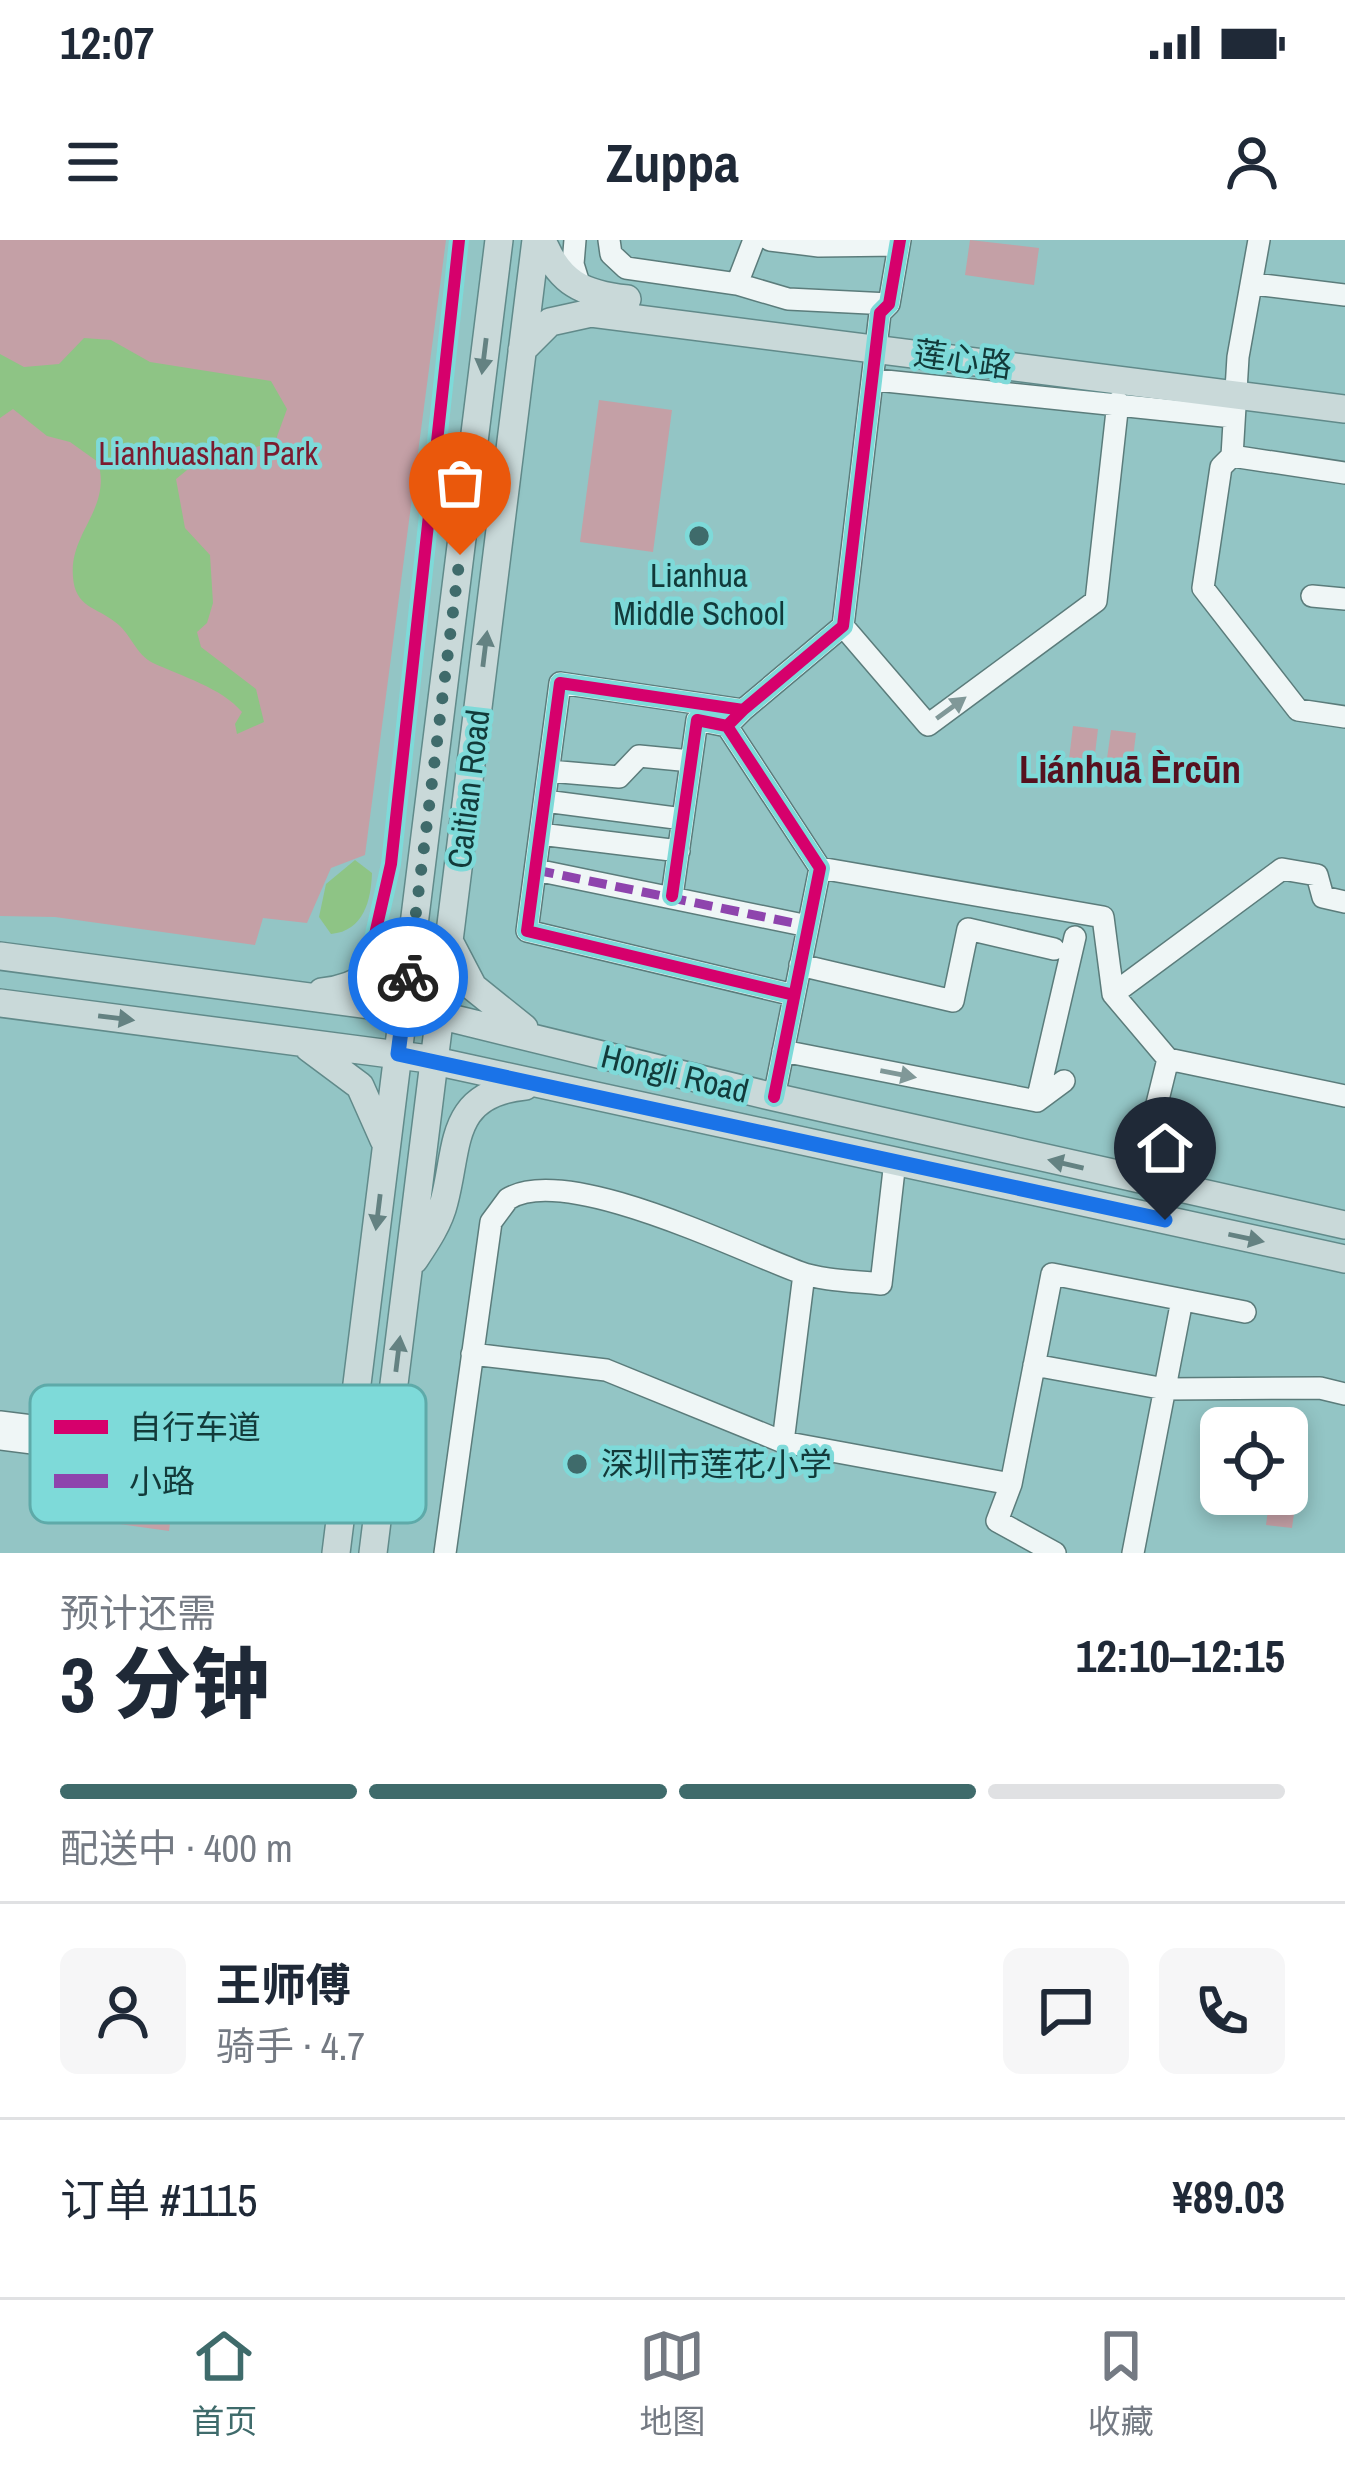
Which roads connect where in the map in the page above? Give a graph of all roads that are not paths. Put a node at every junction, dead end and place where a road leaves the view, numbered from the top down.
1 (499, 240) edge
2 (539, 240) edge
3 (575, 240) edge
4 (609, 240) edge
5 (754, 240) edge
6 (770, 240) edge
7 (1259, 240) edge
8 (899, 243) edge
9 (737, 284) junction
10 (1254, 284) junction
11 (582, 291) junction
12 (1345, 295) edge
13 (881, 327) junction
14 (522, 350) junction
15 (876, 380) junction
16 (1345, 393) edge
17 (1234, 397) junction
18 (1118, 402) junction
19 (1345, 409) edge
20 (1232, 456) junction
21 (1345, 473) edge
22 (1312, 596) dead end
23 (1345, 599) edge
24 (843, 626) junction
25 (1345, 717) edge
26 (735, 718) junction
27 (691, 761) junction
28 (549, 771) junction
29 (544, 801) junction
30 (683, 819) junction
31 (540, 834) junction
32 (679, 851) junction
33 (820, 868) junction
34 (536, 870) junction
35 (673, 896) junction
36 (1345, 902) edge
37 (415, 916) junction
38 (808, 926) junction
39 (1075, 937) dead end
40 (449, 940) junction
41 (1054, 949) dead end
42 (0, 956) edge
43 (800, 965) junction
44 (1110, 970) dead end
45 (172, 978) junction
46 (298, 994) junction
47 (1113, 994) junction
48 (794, 995) junction
49 (0, 1003) edge
50 (404, 1009) junction
51 (440, 1015) junction
52 (167, 1024) junction
53 (276, 1038) junction
54 (566, 1046) junction
55 (783, 1051) junction
56 (398, 1054) junction
57 (1168, 1059) junction
58 (434, 1061) junction
59 (1064, 1081) dead end
60 (714, 1083) junction
61 (569, 1090) junction
62 (1345, 1096) edge
63 (774, 1097) junction
64 (1037, 1101) junction
65 (706, 1120) junction
66 (386, 1150) junction
67 (896, 1161) junction
68 (1138, 1181) junction
69 (1345, 1225) edge
70 (1345, 1259) edge
71 (408, 1269) junction
72 (804, 1274) junction
73 (1182, 1300) junction
74 (1245, 1312) dead end
75 (472, 1354) junction
76 (1034, 1365) junction
77 (358, 1385) edge
78 (394, 1385) edge
79 (1165, 1389) junction
80 (1345, 1394) edge
81 (0, 1422) edge
82 (30, 1427) edge
83 (0, 1439) edge
84 (30, 1442) edge
85 (783, 1442) junction
86 (1011, 1484) junction
87 (340, 1523) edge
88 (377, 1523) edge
89 (336, 1553) edge
90 (373, 1553) edge
91 (445, 1553) edge
92 (1055, 1553) edge
93 (1133, 1553) edge

1 -> 37 main road, Caitian Road
2 - 11 main road
2 - 14 main road, Caitian Road
3 - 11 street
4 - 9 street
5 - 9 street
6 - 8 street
7 - 10 street
8 - 13 street
9 - 13 street
10 - 12 street
10 - 17 street
11 - 13 main road, 莲心路
13 - 14 main road, 莲心路
13 - 15 street
13 - 17 main road, 莲心路
40 -> 14 main road, Caitian Road
15 - 18 street
15 - 24 street
16 - 17 main road, 莲心路
17 - 18 street
17 - 19 main road, 莲心路
17 - 20 street
24 -> 18 street
20 - 21 street
20 - 25 street
22 - 23 street
24 - 26 street
26 - 27 street
26 - 28 street
26 - 33 street
27 - 28 street
27 - 30 street
28 - 29 street
29 - 30 street
29 - 31 street
30 - 32 street
31 - 32 street
31 - 34 street
32 - 35 street
33 - 38 street
33 - 47 street
34 - 35 street
34 - 48 street
35 - 38 street
36 - 47 street
37 - 46 main road
37 - 50 main road, Caitian Road
38 - 43 street
39 - 64 street
40 - 51 main road, Caitian Road
40 - 54 main road
41 - 43 street
42 - 45 main road, Hongli Road
43 - 48 street
44 - 47 street
45 - 46 main road, Hongli Road
45 - 52 main road
46 - 50 main road, Hongli Road
47 - 57 street
48 - 55 street
49 -> 52 main road, Hongli Road
50 - 51 main road, Hongli Road
50 - 56 main road, Caitian Road
51 - 54 main road, Hongli Road
51 - 58 main road, Caitian Road
52 - 53 main road, Hongli Road
53 - 56 main road, Hongli Road
53 - 66 main road
54 - 60 main road, Hongli Road
55 - 63 street
55 -> 64 street
56 - 58 main road, Hongli Road
56 - 66 main road, Caitian Road
57 - 62 street
57 - 68 street
58 - 61 main road, Hongli Road
58 - 71 main road, Caitian Road
59 - 64 street
60 - 63 main road, Hongli Road
60 - 65 main road
61 - 65 main road, Hongli Road
61 - 71 main road
68 -> 63 main road, Hongli Road
65 - 67 main road, Hongli Road
66 -> 77 main road, Caitian Road
67 -> 70 main road, Hongli Road
67 - 72 street
68 - 69 main road, Hongli Road
78 -> 71 main road, Caitian Road
72 - 75 street
72 - 85 street
73 - 74 street
73 - 76 street
73 - 79 street
75 - 85 street
75 - 91 street
76 - 79 street
76 - 86 street
79 - 80 street
79 - 93 street
81 - 82 street
83 - 84 street
85 - 86 street
86 - 92 street
87 - 89 main road, Caitian Road
90 -> 88 main road, Caitian Road

